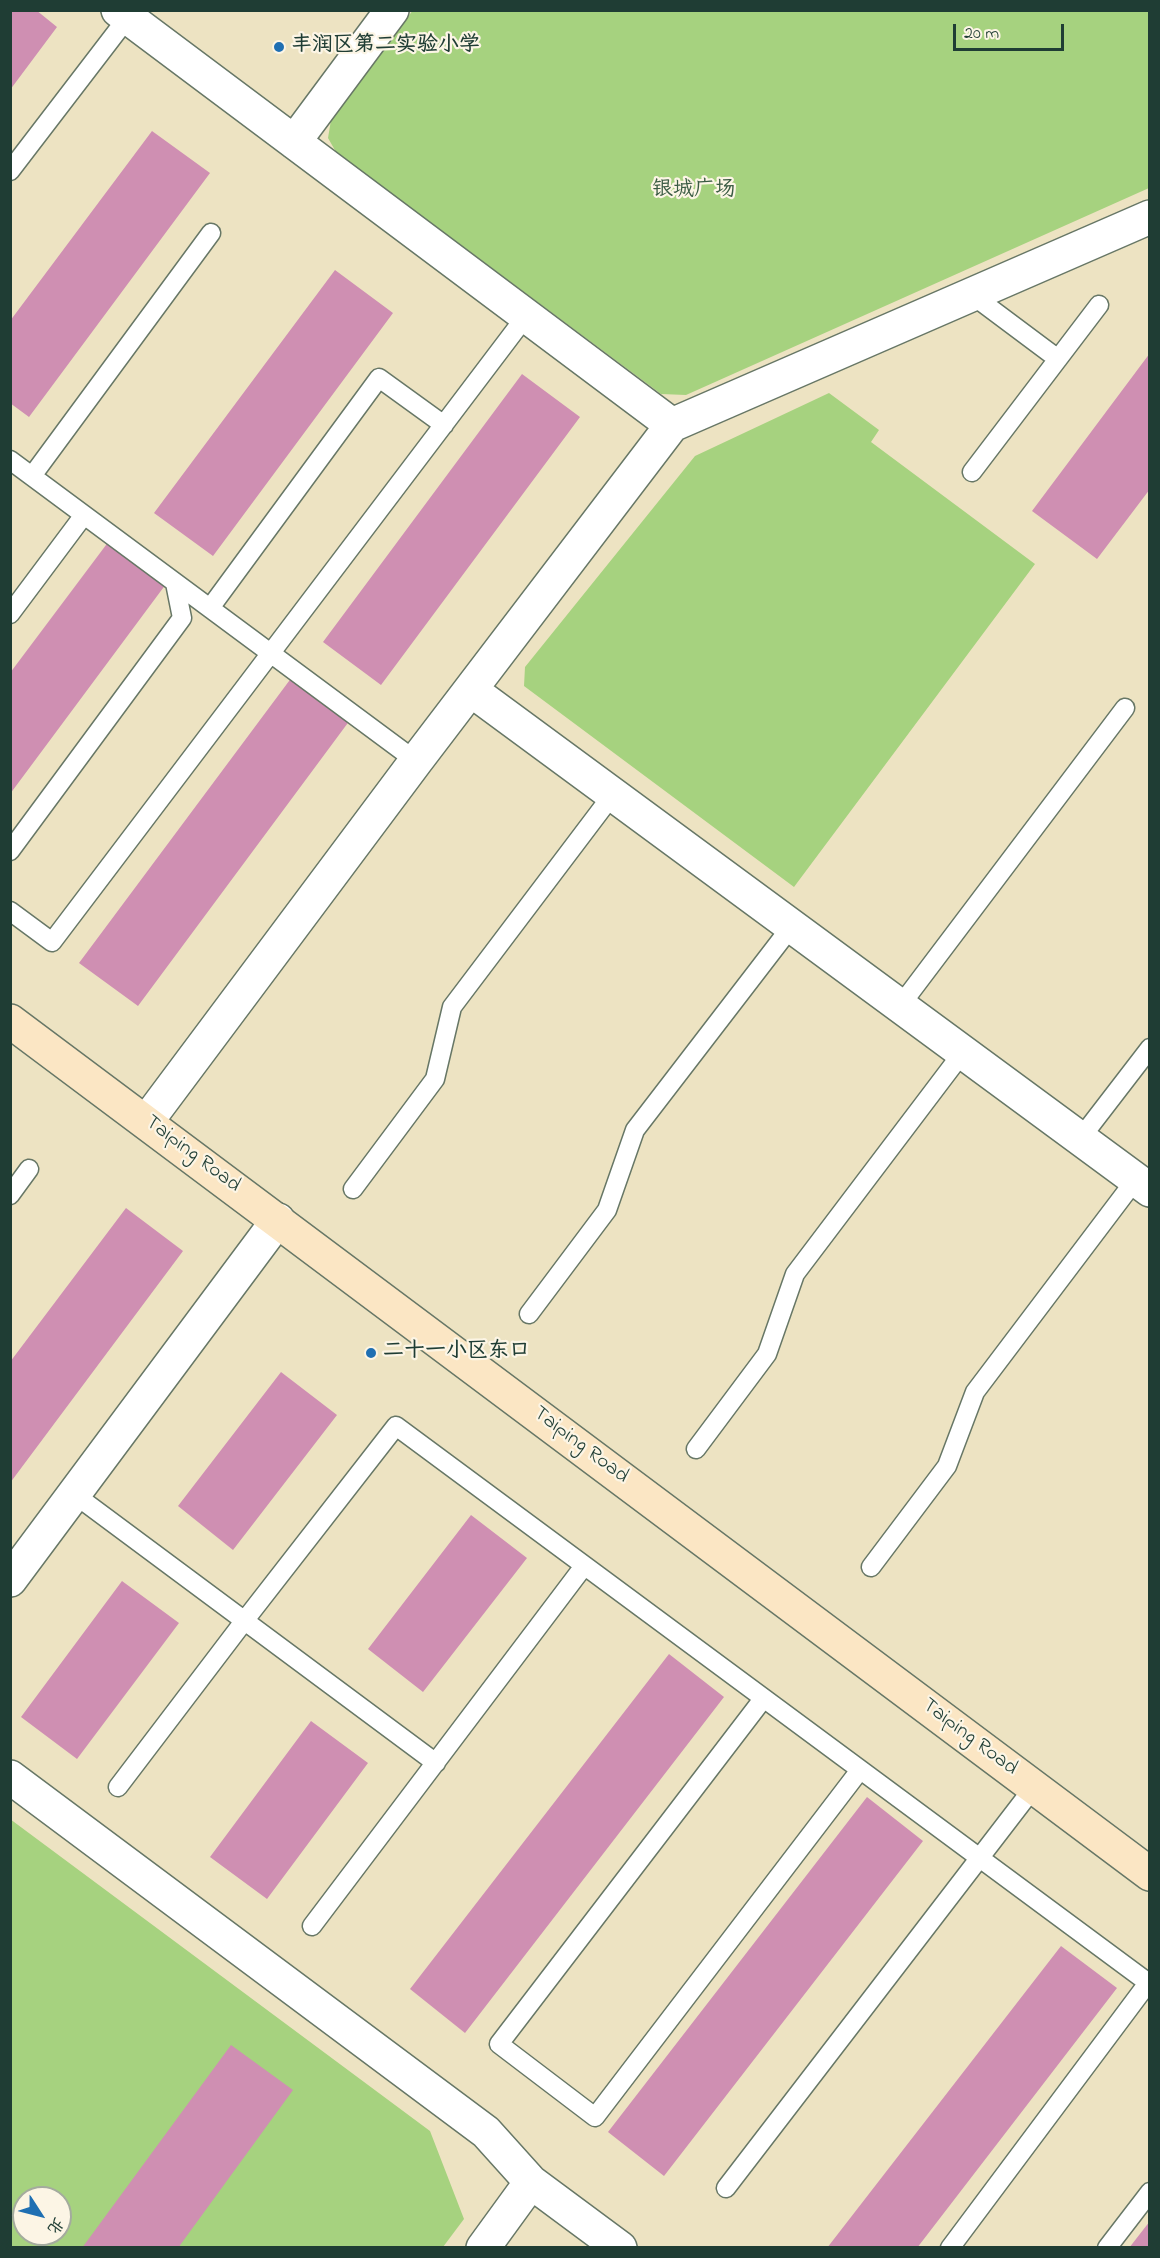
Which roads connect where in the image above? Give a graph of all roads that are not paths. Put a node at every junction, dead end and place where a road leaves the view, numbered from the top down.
1 (392, 10) edge
2 (123, 14) edge
3 (294, 142) junction
4 (10, 171) edge
5 (1149, 217) edge
6 (211, 233) dead end
7 (971, 294) junction
8 (1099, 305) dead end
9 (526, 316) junction
10 (1058, 359) junction
11 (444, 425) junction
12 (672, 425) junction
13 (10, 460) edge
14 (972, 472) dead end
15 (32, 476) junction
16 (84, 515) junction
17 (175, 583) junction
18 (210, 609) junction
19 (10, 614) edge
20 (271, 653) junction
21 (471, 690) junction
22 (1125, 708) dead end
23 (416, 761) junction
24 (613, 794) junction
25 (10, 851) edge
26 (10, 911) edge
27 (791, 927) junction
28 (900, 1006) junction
29 (10, 1021) edge
30 (1149, 1048) edge
31 (963, 1052) junction
32 (147, 1121) junction
33 (1080, 1139) junction
34 (29, 1169) dead end
35 (1142, 1185) edge
36 (352, 1189) dead end
37 (10, 1195) edge
38 (278, 1220) junction
39 (529, 1314) dead end
40 (696, 1449) dead end
41 (74, 1494) junction
42 (584, 1566) junction
43 (871, 1567) dead end
44 (10, 1580) edge
45 (244, 1620) junction
46 (763, 1699) junction
47 (436, 1763) junction
48 (860, 1770) junction
49 (10, 1778) edge
50 (118, 1786) dead end
51 (1035, 1787) junction
52 (981, 1857) junction
53 (1149, 1874) edge
54 (312, 1926) dead end
55 (1149, 1983) edge
56 (531, 2182) junction
57 (726, 2188) dead end
58 (1149, 2192) edge
59 (483, 2247) edge
60 (620, 2247) edge
61 (950, 2247) edge
62 (1107, 2247) edge

1 - 3 street
2 - 3 street
2 - 4 lane
3 - 9 street
5 - 7 street
6 - 15 lane
7 - 10 lane
7 - 12 street
8 - 10 lane
9 - 11 lane
9 - 12 street
10 - 14 lane
11 - 18 lane
11 - 20 lane
12 - 21 street
13 - 15 lane
15 - 16 lane
16 - 17 lane
16 - 19 lane
17 - 18 lane
17 - 25 lane
18 - 20 lane
20 - 23 lane
20 - 26 lane
21 - 23 street
21 - 24 street
22 - 28 lane
23 - 32 street
24 - 27 street
24 - 36 lane
27 - 28 street
27 - 39 lane
28 - 31 street
29 - 32 street, Taiping Road
30 - 33 lane
31 - 33 street
31 - 40 lane
32 - 38 street, Taiping Road
33 - 35 street
34 - 37 lane
35 - 43 lane
38 - 41 street
38 - 51 street, Taiping Road
41 - 44 street
41 - 45 lane
42 - 45 lane
42 - 46 lane
42 - 47 lane
45 - 47 lane
45 - 50 lane
46 - 48 lane
46 - 48 lane
47 - 54 lane
48 - 52 lane
49 - 56 street
51 - 52 lane
51 - 53 street, Taiping Road
52 - 55 lane
52 - 57 lane
55 - 61 lane
56 - 59 street
56 - 60 street
58 - 62 lane

